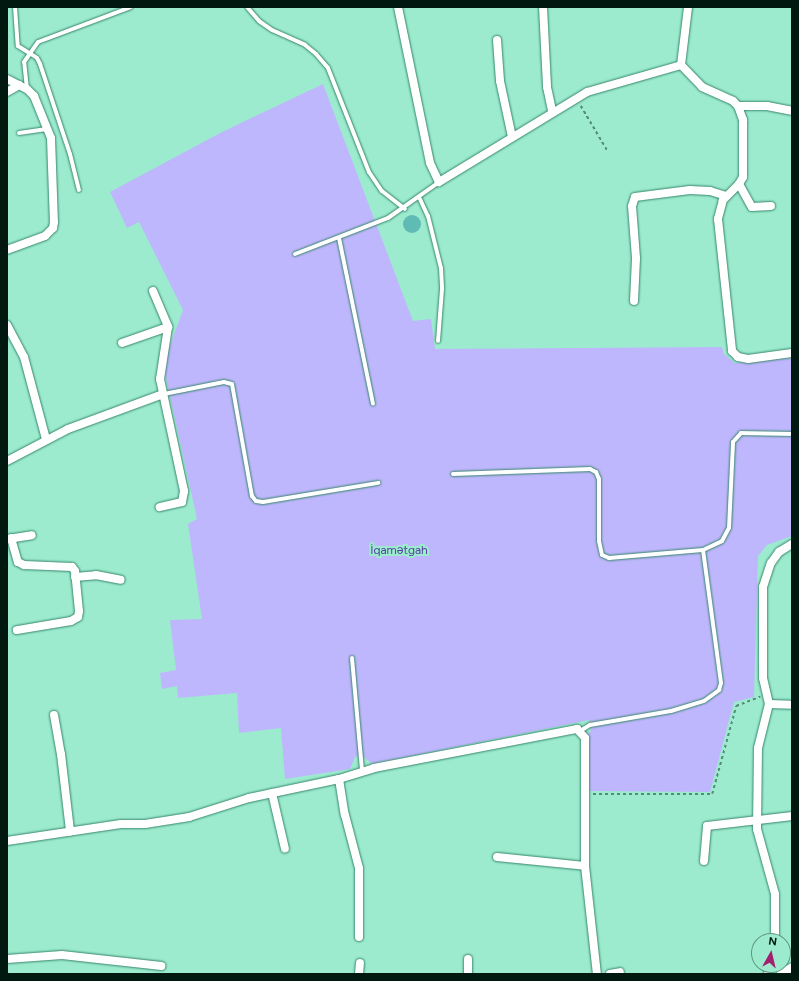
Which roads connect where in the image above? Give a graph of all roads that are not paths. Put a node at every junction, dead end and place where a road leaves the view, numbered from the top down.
1 (15, 7) edge
2 (131, 7) edge
3 (248, 7) edge
4 (398, 7) edge
5 (543, 7) edge
6 (688, 7) edge
7 (497, 40) dead end
8 (28, 54) junction
9 (681, 65) junction
10 (7, 79) edge
11 (23, 87) junction
12 (7, 92) edge
13 (738, 106) junction
14 (552, 111) junction
15 (792, 111) edge
16 (47, 129) junction
17 (19, 133) dead end
18 (512, 136) junction
19 (439, 182) junction
20 (740, 184) junction
21 (79, 190) dead end
22 (726, 196) junction
23 (419, 198) junction
24 (771, 206) dead end
25 (405, 208) junction
26 (339, 238) junction
27 (7, 250) edge
28 (295, 254) dead end
29 (153, 291) dead end
30 (634, 301) dead end
31 (7, 325) edge
32 (168, 328) junction
33 (438, 341) dead end
34 (122, 343) dead end
35 (792, 352) edge
36 (163, 394) junction
37 (373, 404) dead end
38 (792, 434) edge
39 (46, 439) junction
40 (7, 462) edge
41 (453, 474) dead end
42 (378, 483) dead end
43 (160, 507) dead end
44 (32, 535) dead end
45 (9, 538) edge
46 (792, 544) edge
47 (703, 550) junction
48 (76, 577) junction
49 (121, 580) dead end
50 (17, 630) dead end
51 (352, 658) dead end
52 (769, 704) junction
53 (792, 705) edge
54 (54, 714) dead end
55 (580, 731) junction
56 (362, 770) junction
57 (339, 779) junction
58 (272, 792) junction
59 (792, 816) edge
60 (756, 821) junction
61 (70, 831) junction
62 (7, 841) edge
63 (285, 849) dead end
64 (497, 857) dead end
65 (704, 861) dead end
66 (585, 866) junction
67 (775, 933) edge
68 (360, 937) dead end
69 (468, 959) dead end
70 (7, 960) edge
71 (360, 963) dead end
72 (161, 966) dead end
73 (792, 968) edge
74 (620, 972) dead end
75 (360, 974) edge
76 (468, 974) edge
77 (597, 974) edge
78 (610, 974) edge
79 (780, 974) edge

1 - 8 lane
2 - 8 lane
3 - 25 lane
4 - 19 street
5 - 14 street
6 - 9 street
7 - 18 street
8 - 11 lane
8 - 21 lane
9 - 13 street
9 - 14 street
10 - 11 street
11 - 12 street
11 - 16 street
13 - 15 street
13 - 20 street
14 - 18 street
16 - 17 lane
16 - 27 street
18 - 19 street
19 - 23 lane
20 - 22 street
20 - 24 street
22 - 30 street
22 - 35 street
23 - 25 lane
23 - 33 lane
25 - 26 lane
26 - 28 lane
26 - 37 lane
29 - 32 street
31 - 39 street
32 - 34 street
32 - 36 street
36 - 39 street
36 - 42 lane
36 - 43 street
38 - 47 lane
39 - 40 street
41 - 47 lane
44 - 45 street
45 - 48 street
46 - 52 street
47 - 55 lane
48 - 49 street
48 - 50 street
51 - 56 lane
52 - 53 street
52 - 60 street
54 - 61 street
55 - 56 street
55 - 66 street
56 - 57 street
57 - 58 street
57 - 68 street
58 - 61 street
58 - 63 street
59 - 60 street
60 - 65 street
60 - 67 street
61 - 62 street
64 - 66 street
66 - 77 street
69 - 76 street
70 - 72 street
71 - 75 street
73 - 79 street
74 - 78 street

